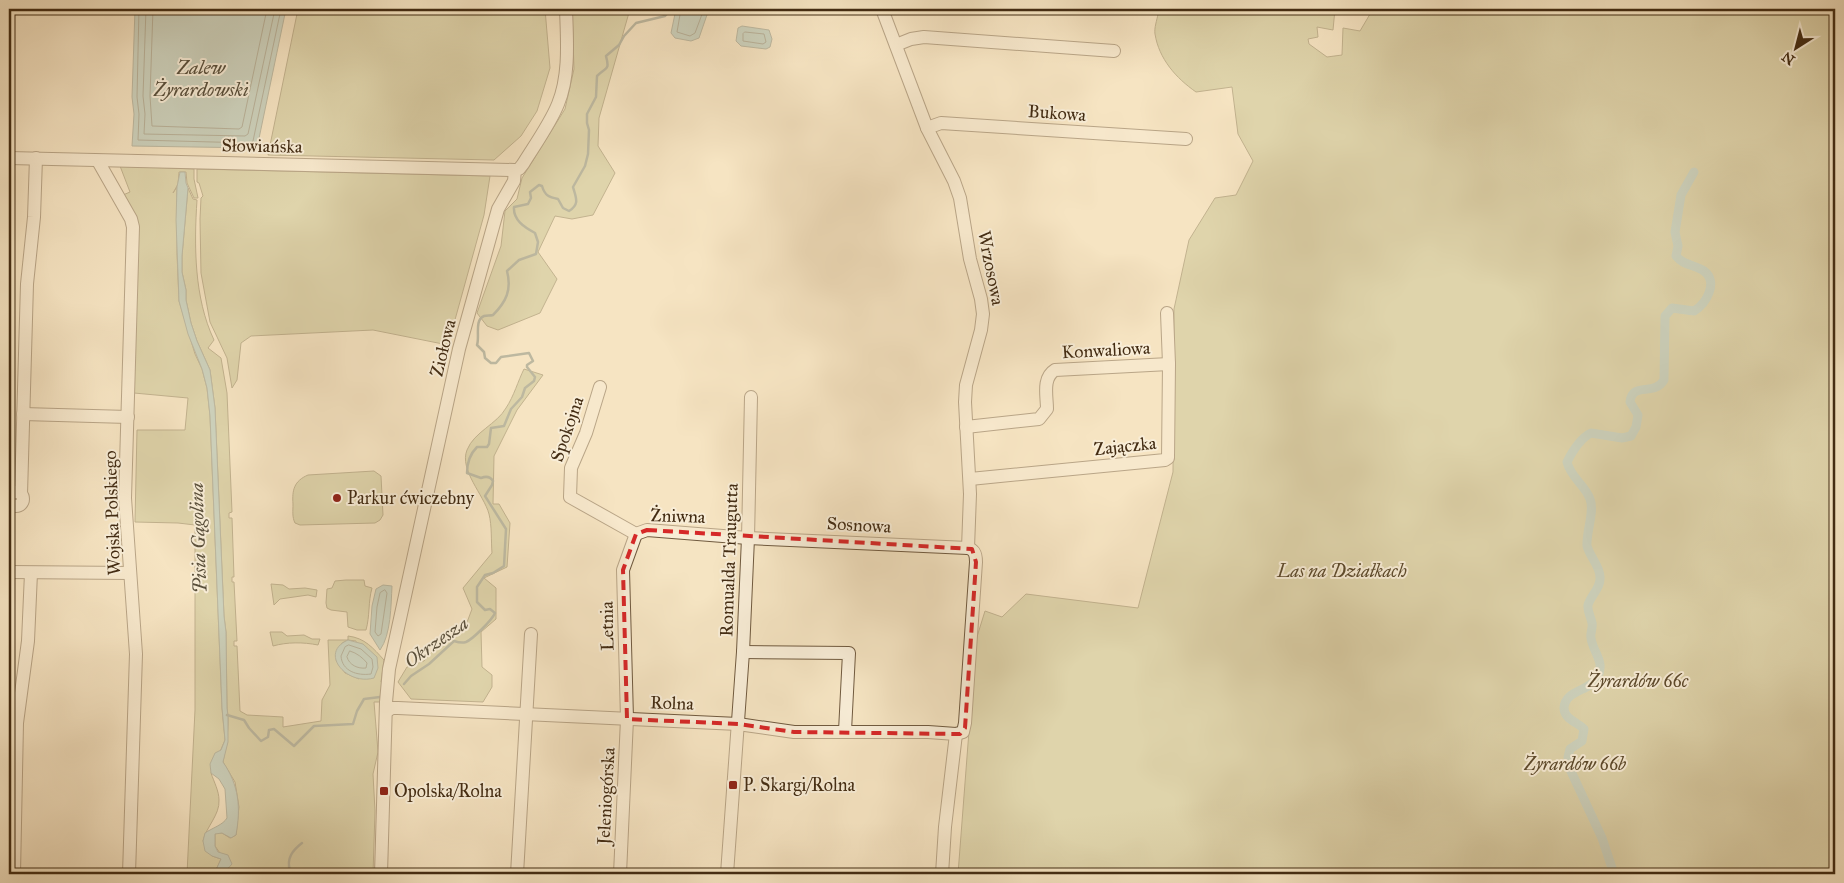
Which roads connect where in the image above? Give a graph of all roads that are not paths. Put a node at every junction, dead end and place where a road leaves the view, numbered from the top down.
1 (566, 9) edge
2 (882, 9) edge
3 (896, 45) junction
4 (1114, 51) dead end
5 (927, 128) junction
6 (1186, 139) dead end
7 (9, 158) edge
8 (36, 158) junction
9 (98, 160) junction
10 (515, 170) junction
11 (1167, 313) dead end
12 (1169, 364) junction
13 (600, 387) dead end
14 (751, 397) dead end
15 (23, 414) junction
16 (128, 417) junction
17 (966, 427) junction
18 (970, 479) junction
19 (21, 494) dead end
20 (636, 534) junction
21 (748, 538) junction
22 (968, 548) junction
23 (9, 572) edge
24 (31, 573) junction
25 (130, 573) junction
26 (531, 634) dead end
27 (743, 652) junction
28 (387, 707) junction
29 (525, 715) junction
30 (627, 719) junction
31 (738, 724) junction
32 (845, 731) junction
33 (956, 734) junction
34 (14, 874) edge
35 (129, 874) edge
36 (381, 874) edge
37 (517, 874) edge
38 (620, 874) edge
39 (727, 874) edge
40 (942, 874) edge

1 - 10 street, Ziołowa
2 - 3 street, Wrzosowa
3 - 4 street
3 - 5 street, Wrzosowa
5 - 6 street, Bukowa
5 - 17 street, Wrzosowa
7 - 8 street, Słowiańska
8 - 9 street, Słowiańska
8 - 15 street
9 - 10 street, Słowiańska
9 - 16 street, Wojska Polskiego
10 - 28 street, Ziołowa
11 - 12 street, Zajączka
12 - 17 street, Konwaliowa
12 - 18 street, Zajączka
13 - 20 street, Spokojna
14 - 21 street, Romualda Traugutta
15 - 16 street
15 - 19 street
16 - 25 street, Wojska Polskiego
17 - 18 street, Wrzosowa
18 - 22 street, Wrzosowa
20 - 21 street, Żniwna
20 - 30 street, Letnia
21 - 22 street, Sosnowa
21 - 27 street, Romualda Traugutta
22 - 33 street
23 - 24 street
24 - 25 street
24 - 34 street
25 - 35 street, Wojska Polskiego
26 - 29 street
27 - 31 street, Romualda Traugutta
27 - 32 street
28 - 29 street, Rolna
28 - 36 street, Ziołowa
29 - 30 street, Rolna
29 - 37 street
30 - 31 street, Rolna
30 - 38 street, Jeleniogórska
31 - 32 street, Rolna
31 - 39 street, Romualda Traugutta
32 - 33 street, Rolna
33 - 40 street

